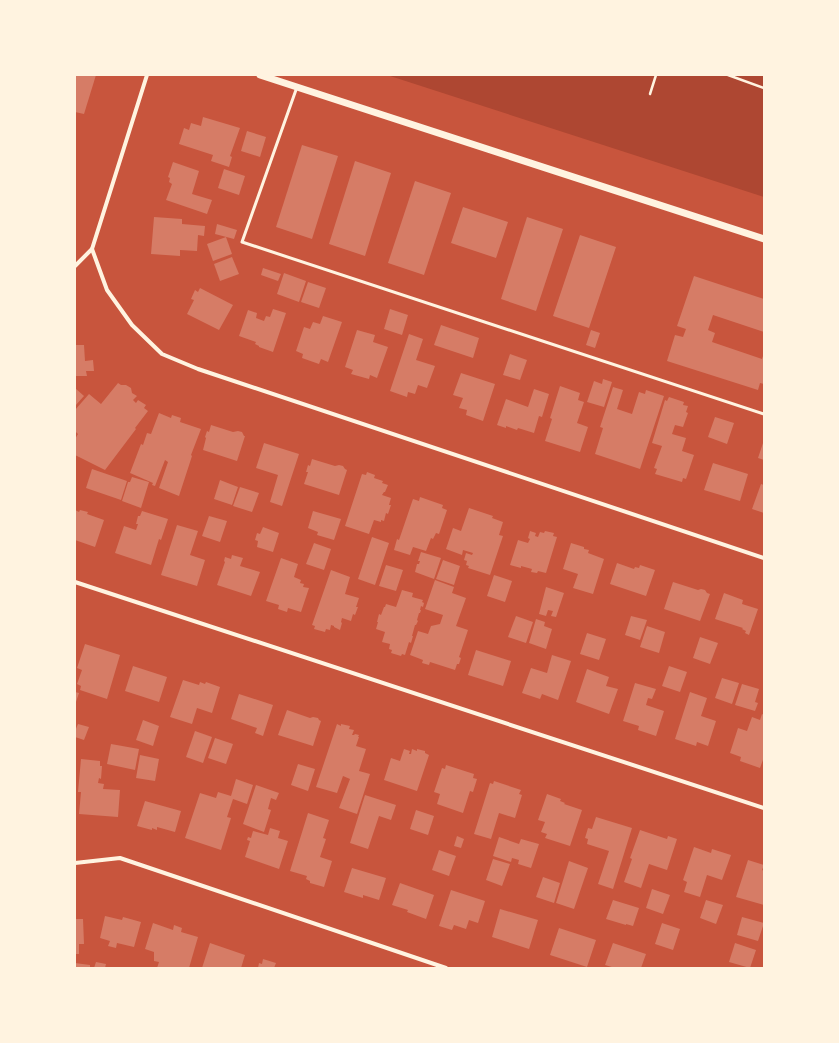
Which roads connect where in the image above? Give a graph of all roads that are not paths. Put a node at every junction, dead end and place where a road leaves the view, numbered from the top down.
1 (147, 75) edge
2 (260, 75) edge
3 (297, 87) junction
4 (764, 240) edge
5 (92, 250) junction
6 (75, 266) edge
7 (764, 414) edge
8 (764, 558) edge
9 (75, 582) edge
10 (764, 808) edge
11 (75, 863) edge
12 (446, 968) edge

1 - 5 street
2 - 3 street
3 - 4 street
3 - 7 lane
5 - 6 street
5 - 8 street
9 - 10 street
11 - 12 street

